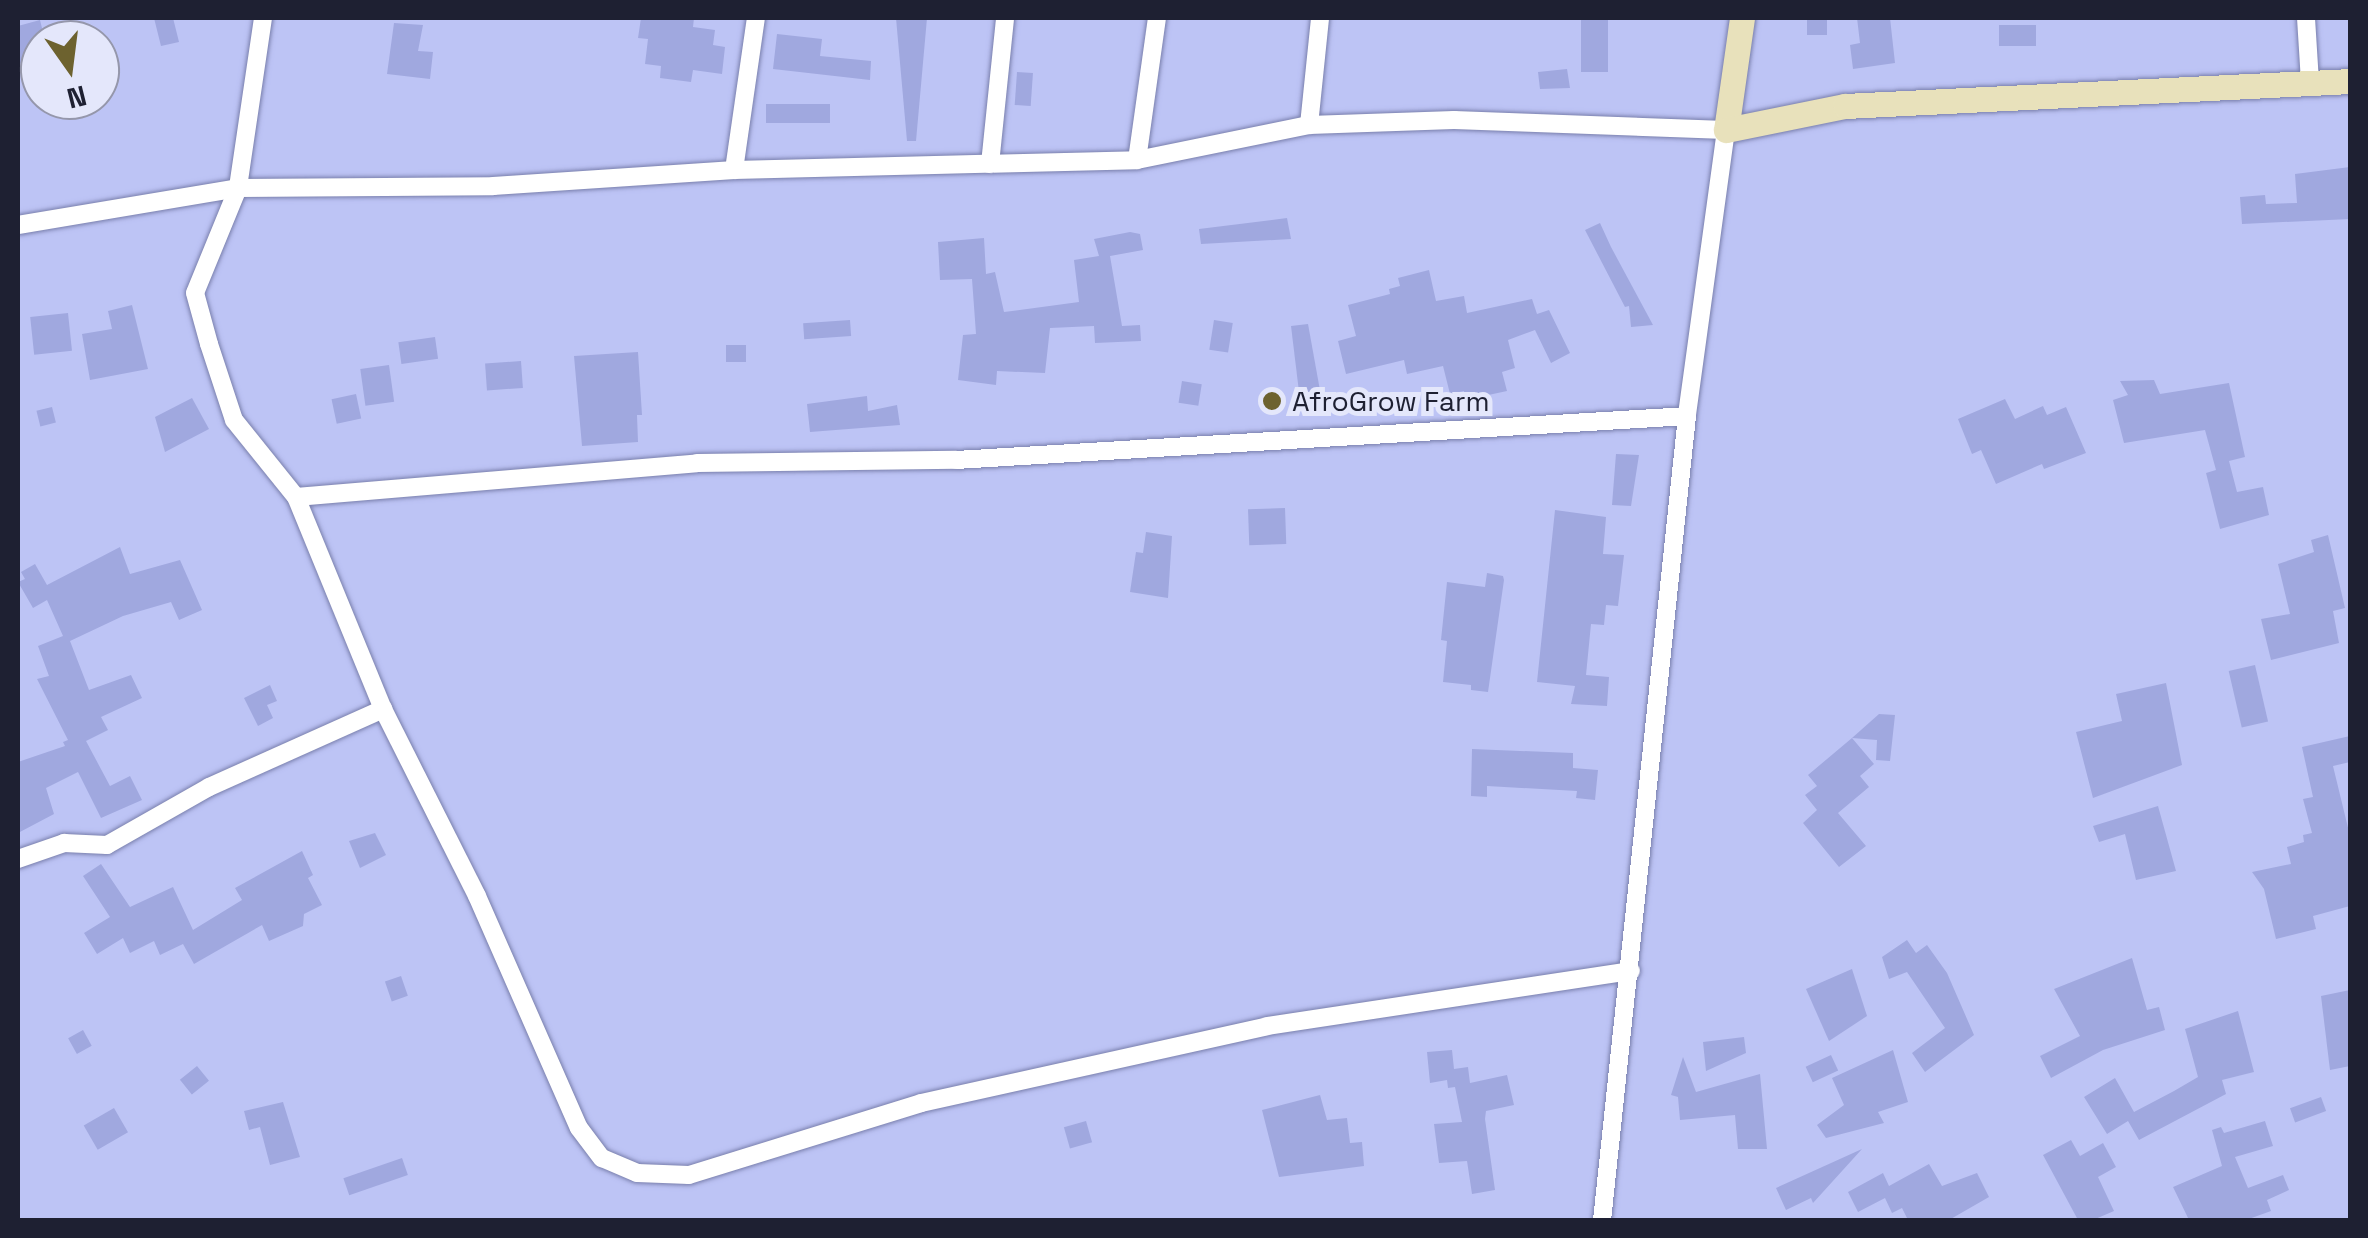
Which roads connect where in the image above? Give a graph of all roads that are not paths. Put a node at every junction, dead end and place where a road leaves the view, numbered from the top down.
1 (263, 18) edge
2 (756, 18) edge
3 (1004, 18) edge
4 (1157, 18) edge
5 (1320, 18) edge
6 (1742, 18) edge
7 (2306, 18) edge
8 (2350, 81) edge
9 (2310, 82) junction
10 (1309, 125) junction
11 (1726, 130) junction
12 (1137, 160) junction
13 (990, 164) junction
14 (734, 170) junction
15 (238, 188) junction
16 (18, 225) edge
17 (1688, 416) junction
18 (296, 497) junction
19 (383, 709) junction
20 (18, 860) edge
21 (1631, 972) junction
22 (1602, 1220) edge

1 - 15 street
2 - 14 street
3 - 13 street
4 - 12 street
5 - 10 street
6 - 11 street
7 - 9 street
8 - 9 street
9 - 11 street
10 - 11 street
10 - 12 street
11 - 17 street
12 - 13 street
13 - 14 street
14 - 15 street
15 - 16 street
15 - 18 street
17 - 18 street
17 - 21 street
18 - 19 street
19 - 20 street
19 - 21 street
21 - 22 street

